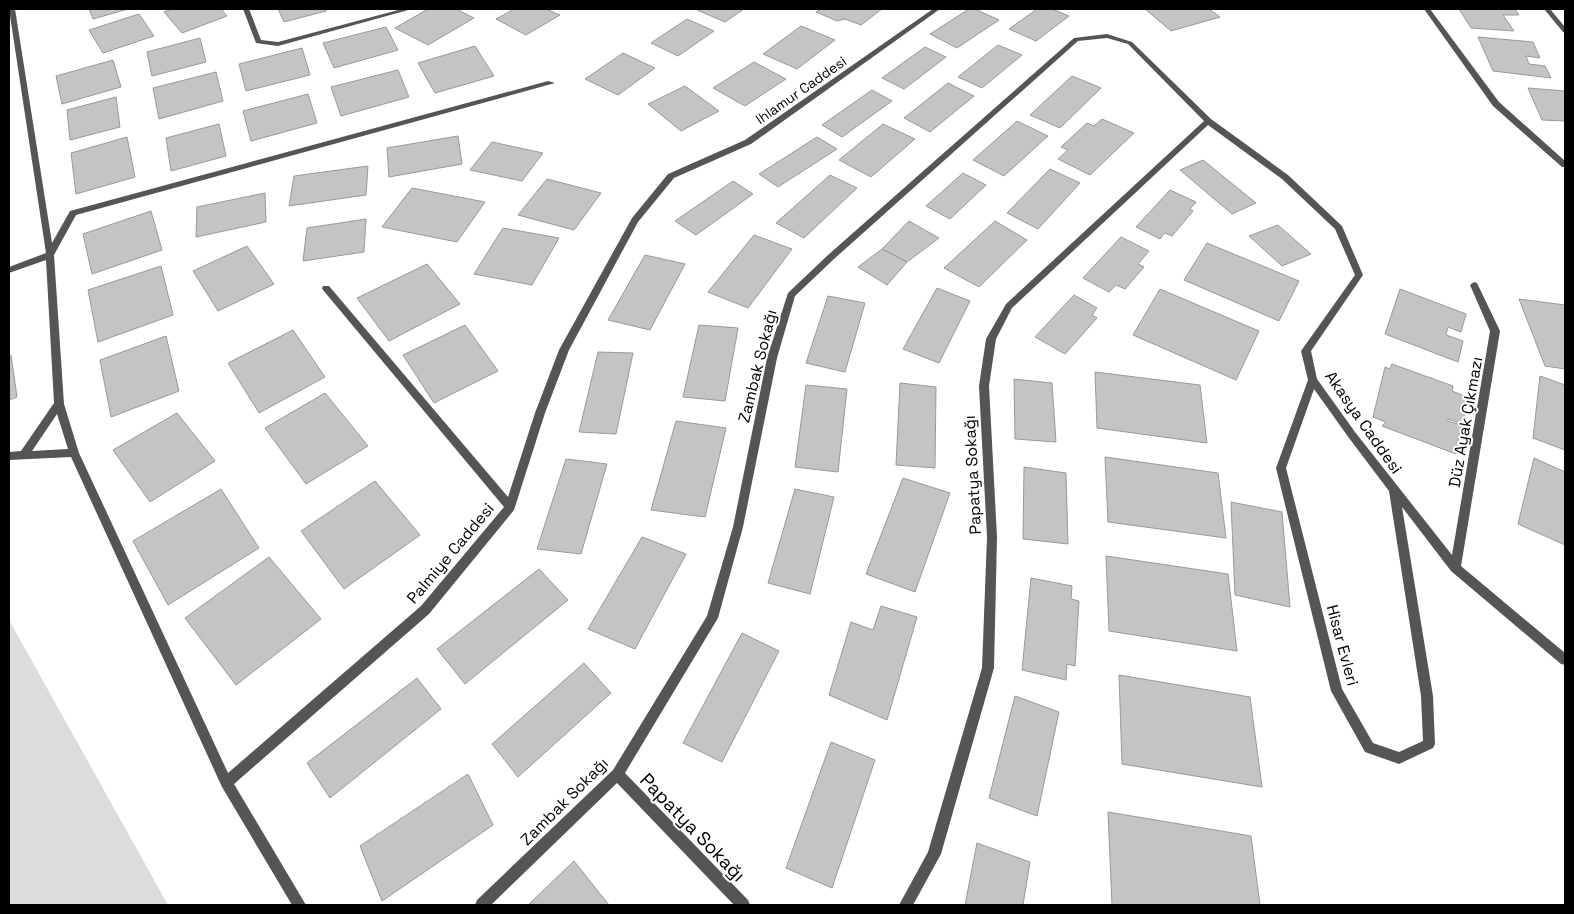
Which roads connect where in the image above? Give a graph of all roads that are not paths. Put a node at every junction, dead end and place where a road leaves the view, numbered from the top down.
1 (246, 9) edge
2 (409, 9) edge
3 (937, 9) edge
4 (1427, 9) edge
5 (1547, 9) edge
6 (12, 13) edge
7 (1565, 31) edge
8 (551, 83) dead end
9 (1208, 121) junction
10 (1565, 156) edge
11 (1556, 158) junction
12 (1565, 165) edge
13 (671, 176) joint
14 (50, 255) junction
15 (9, 270) edge
16 (1474, 285) dead end
17 (326, 288) dead end
18 (1313, 380) junction
19 (59, 404) junction
20 (74, 454) junction
21 (9, 456) edge
22 (23, 456) junction
23 (1393, 489) junction
24 (510, 507) junction
25 (1455, 568) junction
26 (1565, 660) edge
27 (617, 774) junction
28 (226, 784) junction
29 (299, 905) edge
30 (482, 905) edge
31 (743, 905) edge
32 (906, 905) edge

1 - 2 street
3 - 13 street, Ihlamur Caddesi
4 - 11 street
5 - 7 street
6 - 14 street
8 - 14 street
9 - 18 street, Akasya Caddesi
9 - 27 street, Zambak Sokağı
9 - 32 street, Papatya Sokağı
10 - 11 street
11 - 12 street
13 - 24 street, Palmiye Caddesi
14 - 15 street
14 - 19 street
16 - 25 street, Düz Ayak Çıkmazı
17 - 24 street
18 - 23 street, Akasya Caddesi
18 - 23 street, Hisar Evleri
19 - 20 street
19 - 22 street
20 - 22 street
20 - 28 street
21 - 22 street
23 - 25 street, Akasya Caddesi
24 - 28 street, Palmiye Caddesi
25 - 26 street, Akasya Caddesi
27 - 30 street, Zambak Sokağı
27 - 31 street, Papatya Sokağı
28 - 29 street

